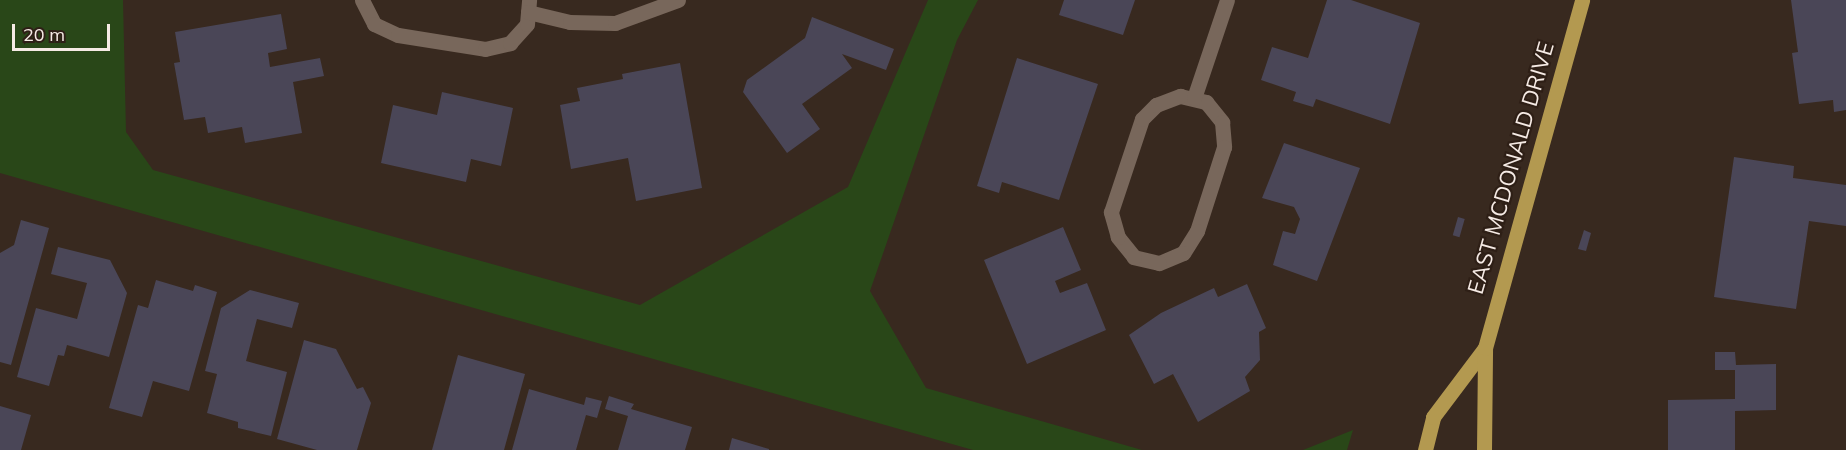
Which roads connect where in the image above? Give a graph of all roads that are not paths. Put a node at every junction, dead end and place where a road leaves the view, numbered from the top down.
1 (362, 0) edge
2 (678, 0) edge
3 (1227, 0) edge
4 (1582, 0) edge
5 (529, 6) edge
6 (1194, 98) junction
7 (1485, 348) junction
8 (1425, 450) edge
9 (1484, 450) edge

1 - 5 street
2 - 5 street
3 - 6 street
4 - 7 main road, EAST MCDONALD DRIVE
6 - 6 street
7 - 8 main road, EAST MCDONALD DRIVE
7 - 9 main road, EAST MCDONALD DRIVE

